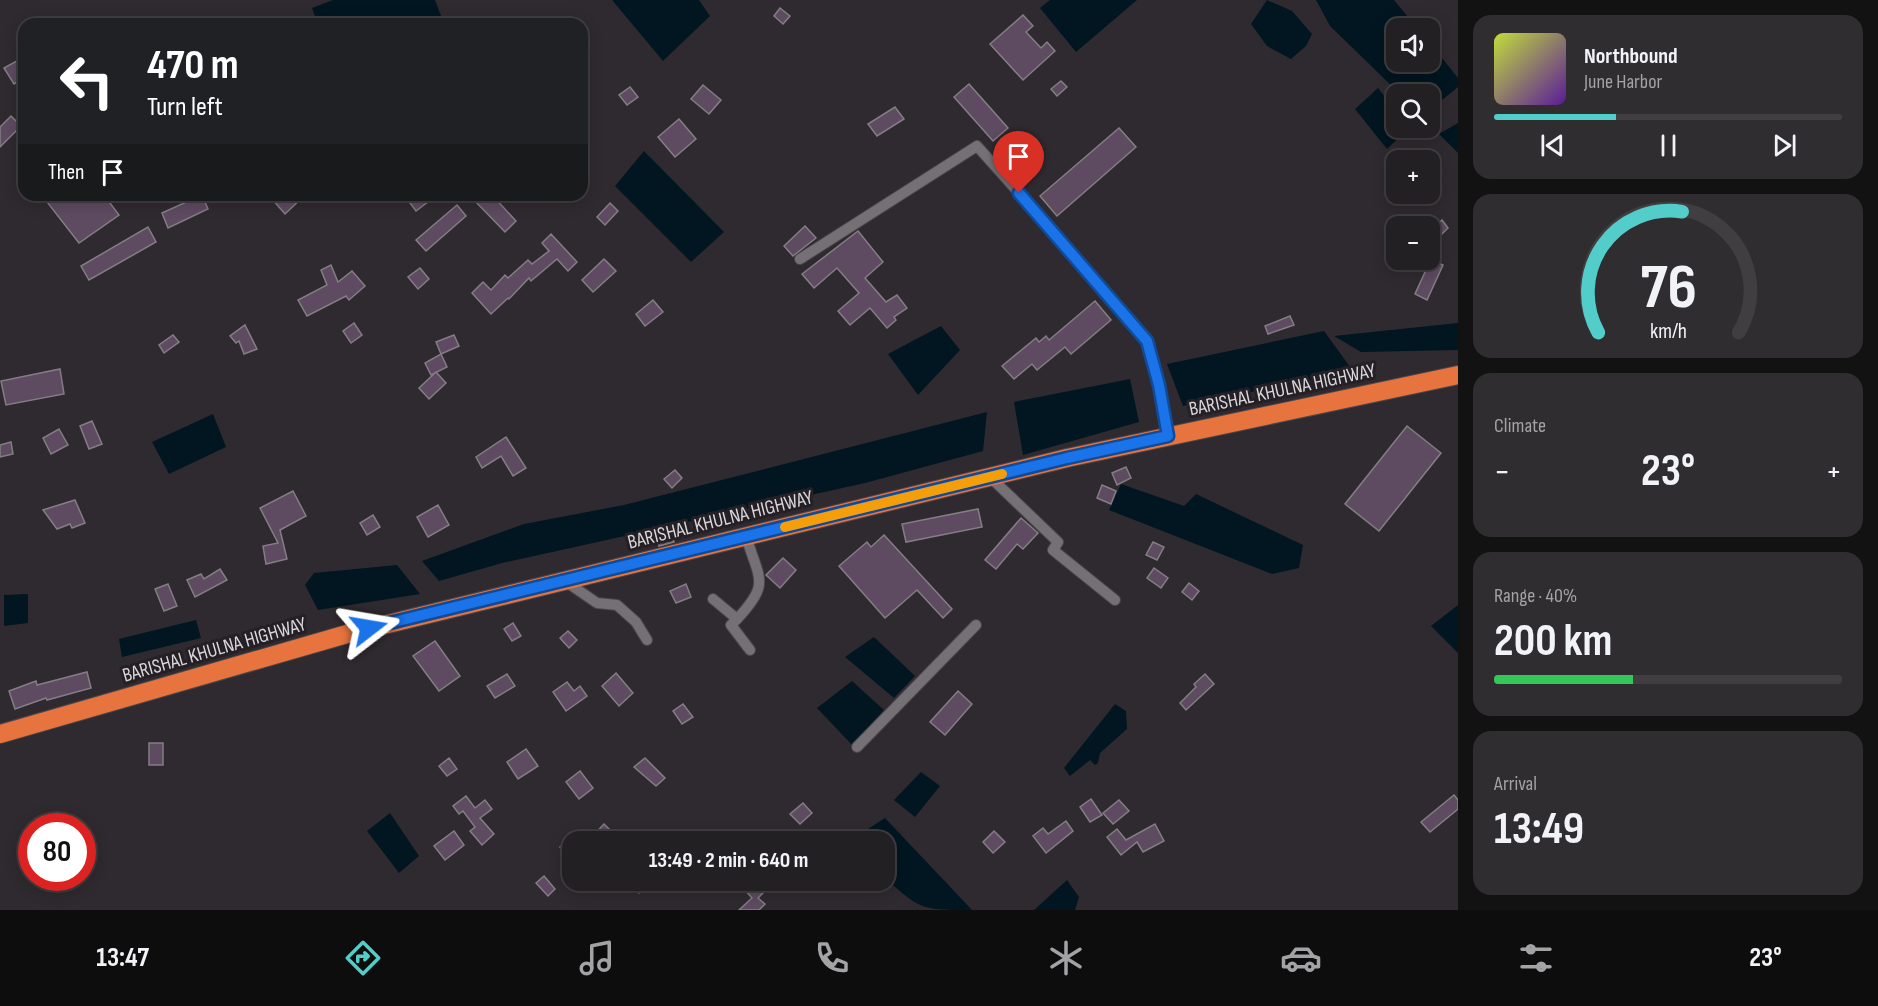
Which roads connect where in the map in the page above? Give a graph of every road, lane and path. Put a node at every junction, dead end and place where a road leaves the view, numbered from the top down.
1 (800, 259) dead end
2 (1458, 375) edge
3 (1168, 436) junction
4 (990, 477) junction
5 (746, 536) junction
6 (565, 580) junction
7 (713, 600) dead end
8 (1115, 600) dead end
9 (737, 619) junction
10 (976, 625) dead end
11 (647, 640) dead end
12 (750, 650) dead end
13 (0, 734) edge
14 (857, 747) dead end

1 - 3 street
2 - 3 highway, BARISHAL KHULNA HIGHWAY
3 - 4 highway, BARISHAL KHULNA HIGHWAY
4 - 5 highway, BARISHAL KHULNA HIGHWAY
4 - 8 street
5 - 6 highway, BARISHAL KHULNA HIGHWAY
5 - 9 street
6 - 11 street
6 - 13 highway, BARISHAL KHULNA HIGHWAY
7 - 9 street
9 - 12 street
10 - 14 street

